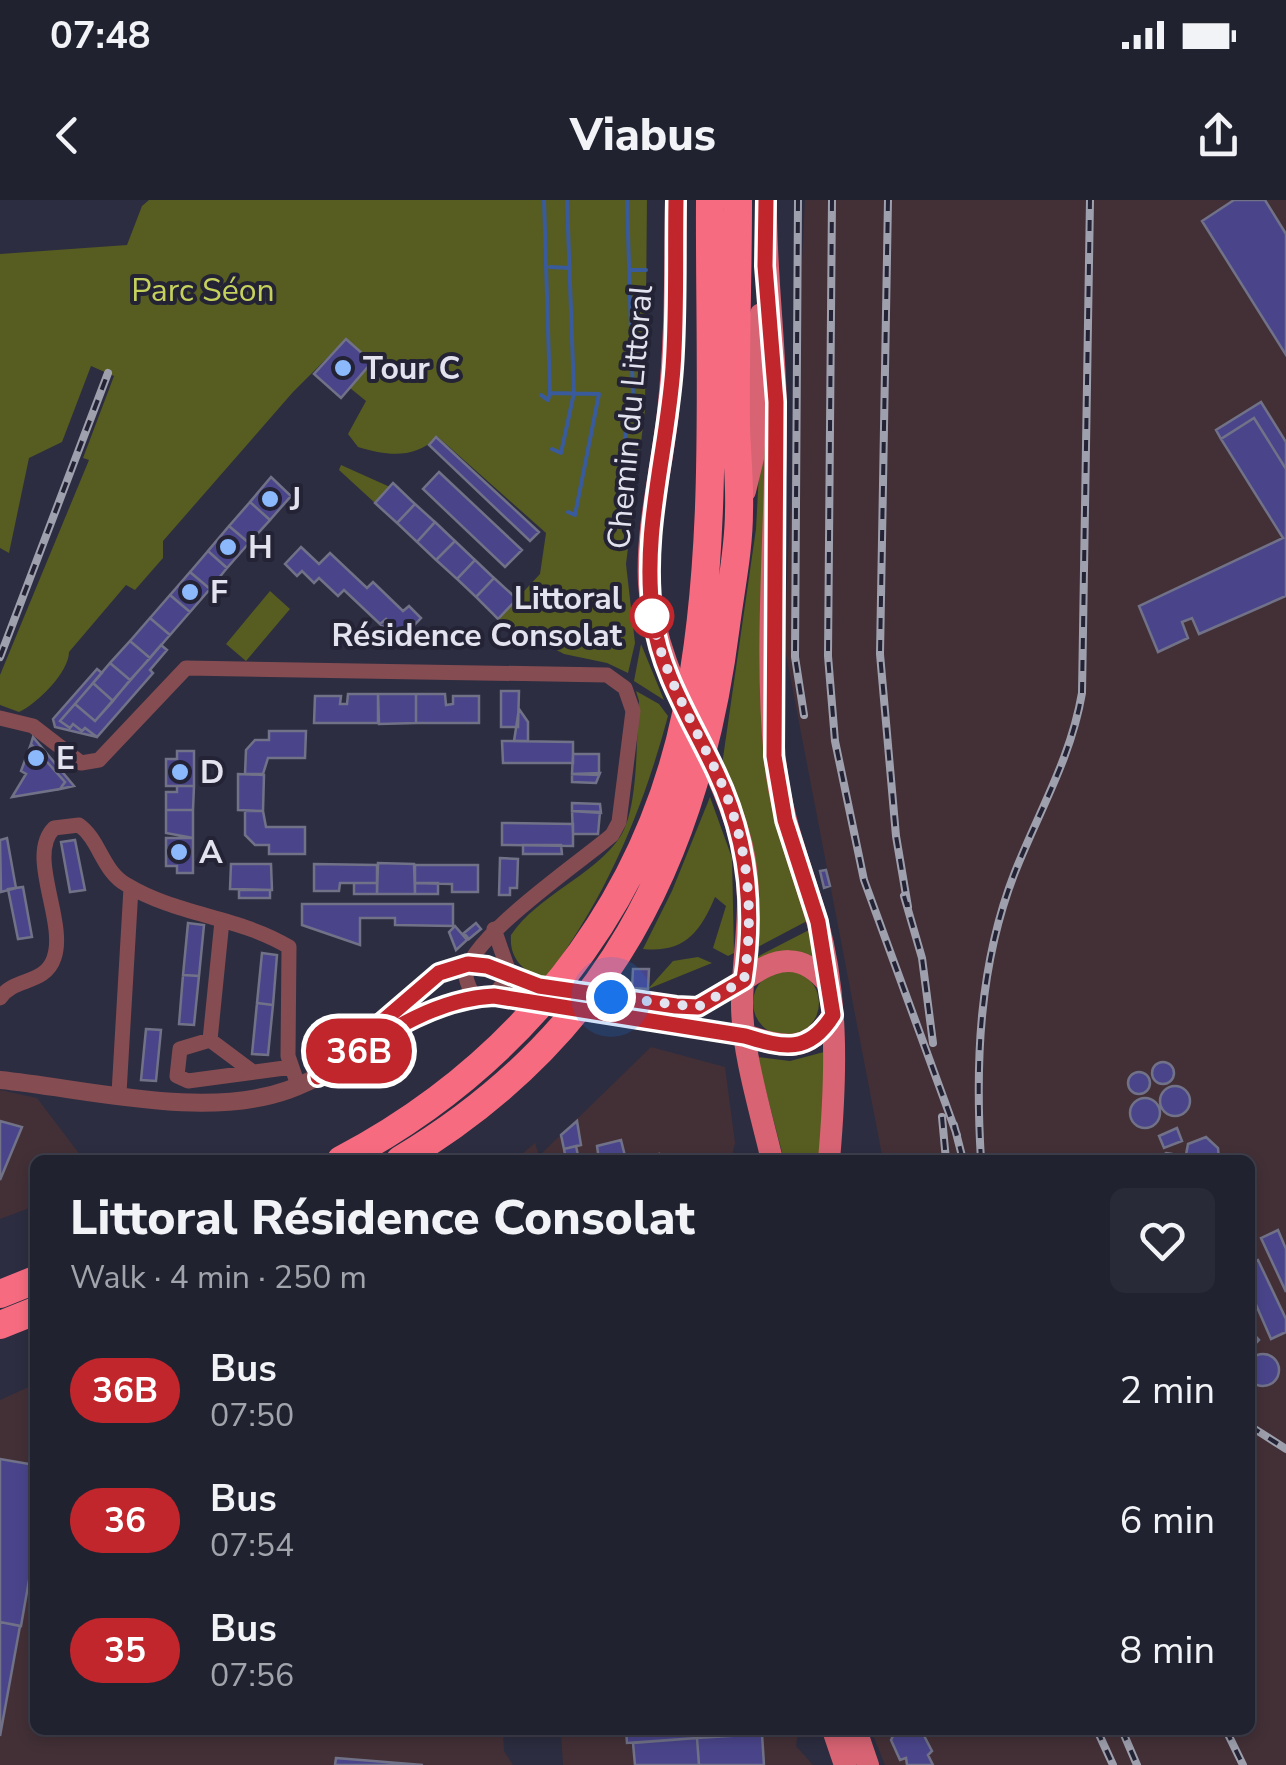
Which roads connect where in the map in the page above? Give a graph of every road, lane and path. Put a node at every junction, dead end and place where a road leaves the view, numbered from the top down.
1 (676, 200) edge
2 (695, 200) edge
3 (710, 200) edge
4 (738, 200) edge
5 (766, 200) edge
6 (765, 266) junction
7 (710, 299) junction
8 (740, 514) junction
9 (0, 718) edge
10 (130, 888) junction
11 (222, 921) junction
12 (494, 929) junction
13 (468, 964) junction
14 (510, 975) junction
15 (744, 980) junction
16 (830, 986) junction
17 (474, 996) junction
18 (494, 996) junction
19 (0, 998) edge
20 (833, 1015) junction
21 (745, 1036) junction
22 (210, 1040) junction
23 (253, 1072) junction
24 (295, 1076) junction
25 (318, 1077) junction
26 (0, 1080) edge
27 (119, 1093) junction
28 (350, 1155) edge
29 (407, 1155) edge
30 (771, 1155) edge
31 (829, 1155) edge
32 (30, 1282) edge
33 (0, 1294) edge
34 (30, 1313) edge
35 (0, 1325) edge
36 (835, 1735) edge
37 (858, 1735) edge
38 (844, 1765) edge
39 (868, 1765) edge

1 - 15 main road, Chemin du Littoral
2 - 7 highway
3 - 7 highway
4 - 8 highway
5 - 6 main road
6 - 8 main road
6 - 16 main road
7 - 28 highway
8 - 29 highway
9 - 12 street
10 - 11 street
10 - 19 street
10 - 27 street
11 - 22 street
11 - 24 street
12 - 13 street
12 - 14 street
13 - 14 street
13 - 17 street
13 - 25 street
14 - 15 street
14 - 18 street
15 - 16 main road
15 - 21 main road
16 - 20 main road
17 - 18 street
17 - 25 street
18 - 21 street
20 - 21 main road
20 - 31 main road
21 - 30 main road
22 - 23 street
22 - 23 street
23 - 24 street
24 - 25 street
24 - 27 street
26 - 27 street
32 - 33 highway
34 - 35 highway
36 - 38 main road
37 - 39 main road

